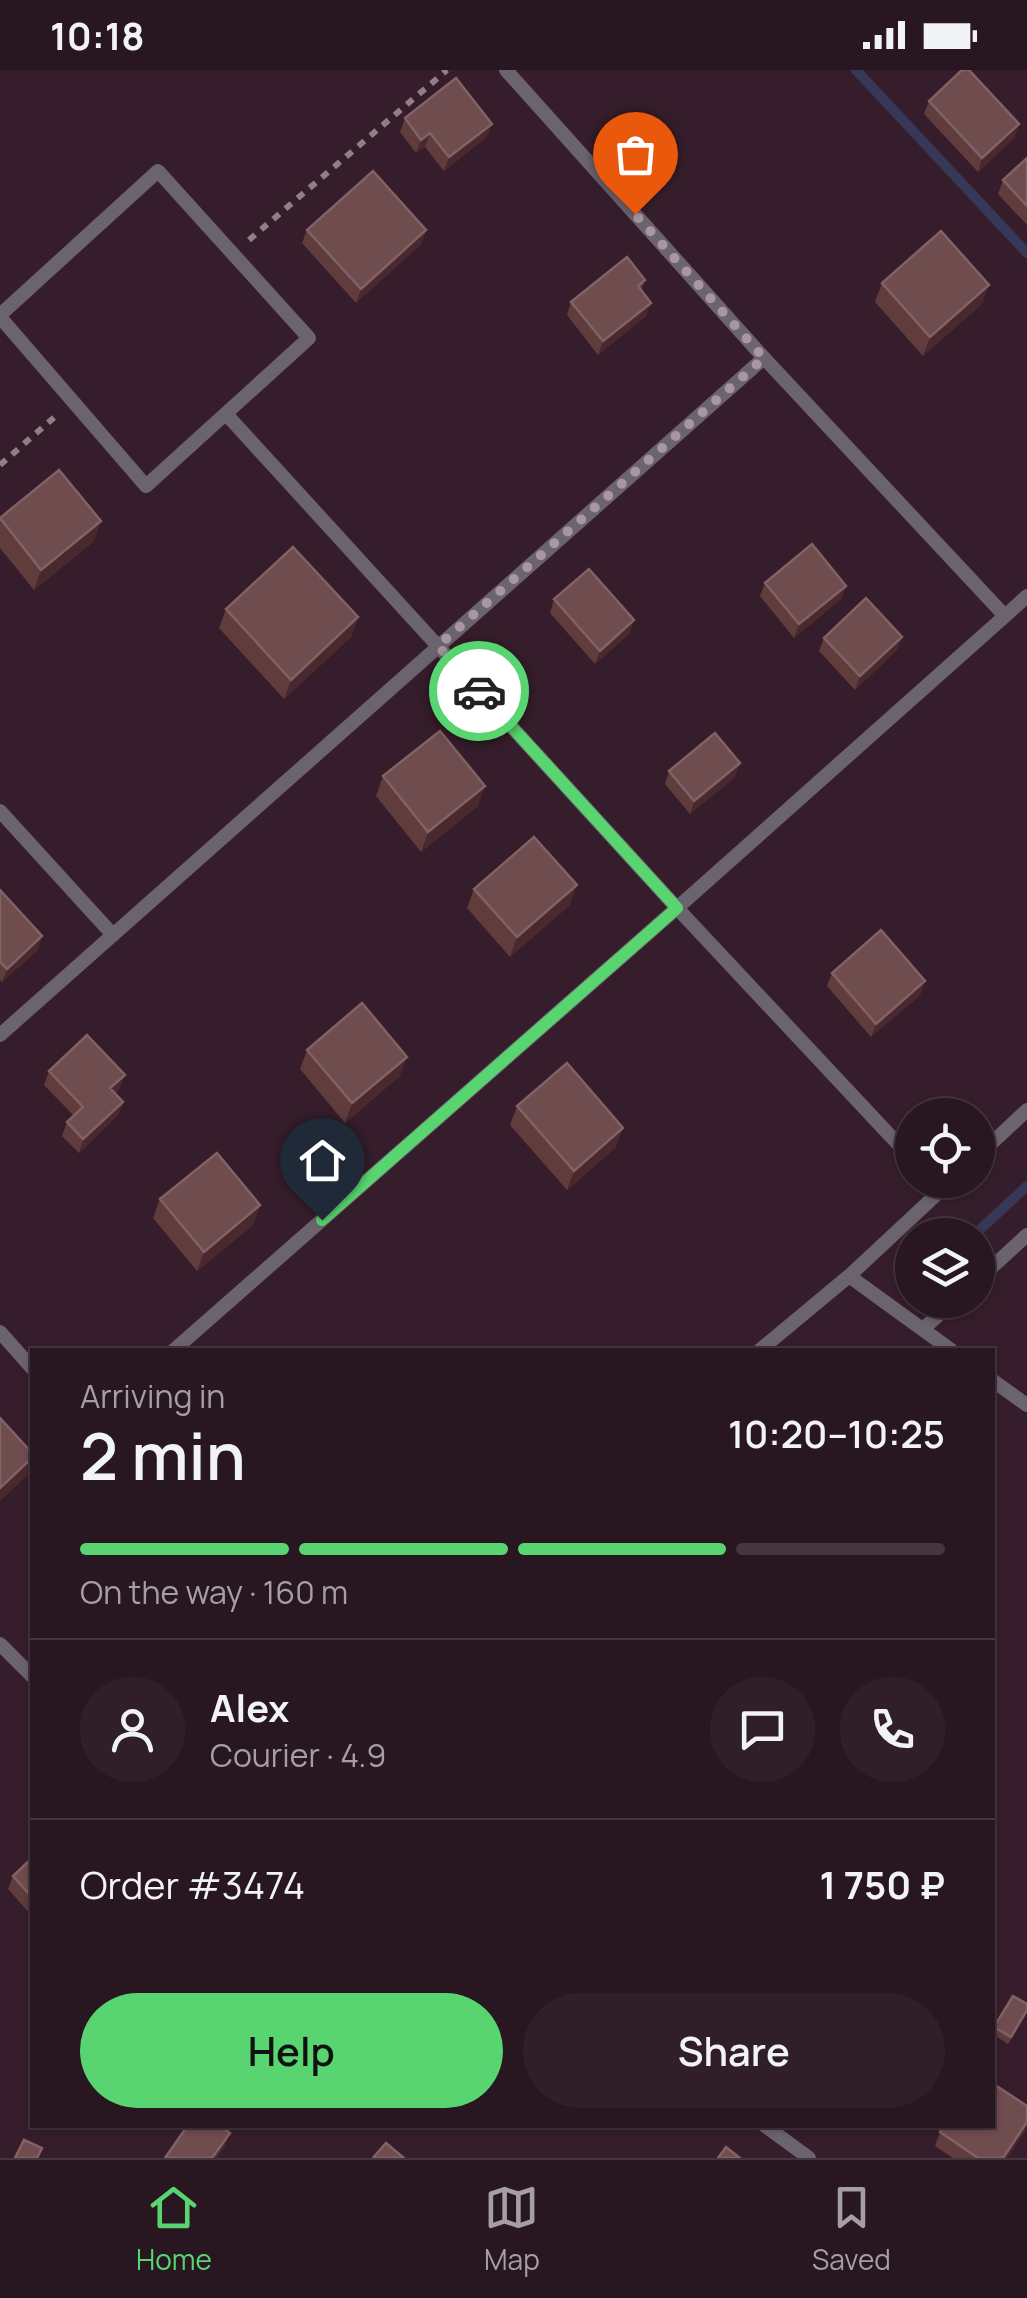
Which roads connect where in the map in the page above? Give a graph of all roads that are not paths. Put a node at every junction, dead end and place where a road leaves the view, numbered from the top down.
1 (506, 70) edge
2 (0, 316) edge
3 (764, 358) junction
4 (227, 415) junction
5 (1027, 596) edge
6 (1004, 616) junction
7 (438, 646) junction
8 (0, 811) edge
9 (677, 908) junction
10 (113, 935) junction
11 (0, 1035) edge
12 (1027, 1110) edge
13 (995, 1140) edge
14 (895, 1141) edge
15 (927, 1198) edge
16 (1027, 1235) edge
17 (995, 1264) edge
18 (850, 1276) junction
19 (935, 1318) edge
20 (923, 1329) junction
21 (0, 1332) edge
22 (176, 1348) edge
23 (762, 1348) edge
24 (949, 1348) edge
25 (30, 1366) edge
26 (995, 1382) edge
27 (1027, 1404) edge
28 (0, 1644) edge
29 (30, 1674) edge
30 (768, 2128) edge
31 (810, 2158) edge

1 - 3 lane
2 - 4 lane
2 - 4 lane
3 - 6 lane
3 - 7 lane
4 - 7 lane
5 - 6 lane
6 - 9 lane
7 - 9 lane
7 - 10 lane
8 - 10 lane
9 - 14 lane
9 - 22 lane
10 - 11 lane
12 - 13 lane
15 - 18 lane
16 - 17 lane
18 - 20 lane
18 - 23 lane
19 - 20 lane
20 - 24 lane
21 - 25 lane
26 - 27 lane
28 - 29 lane
30 - 31 lane

